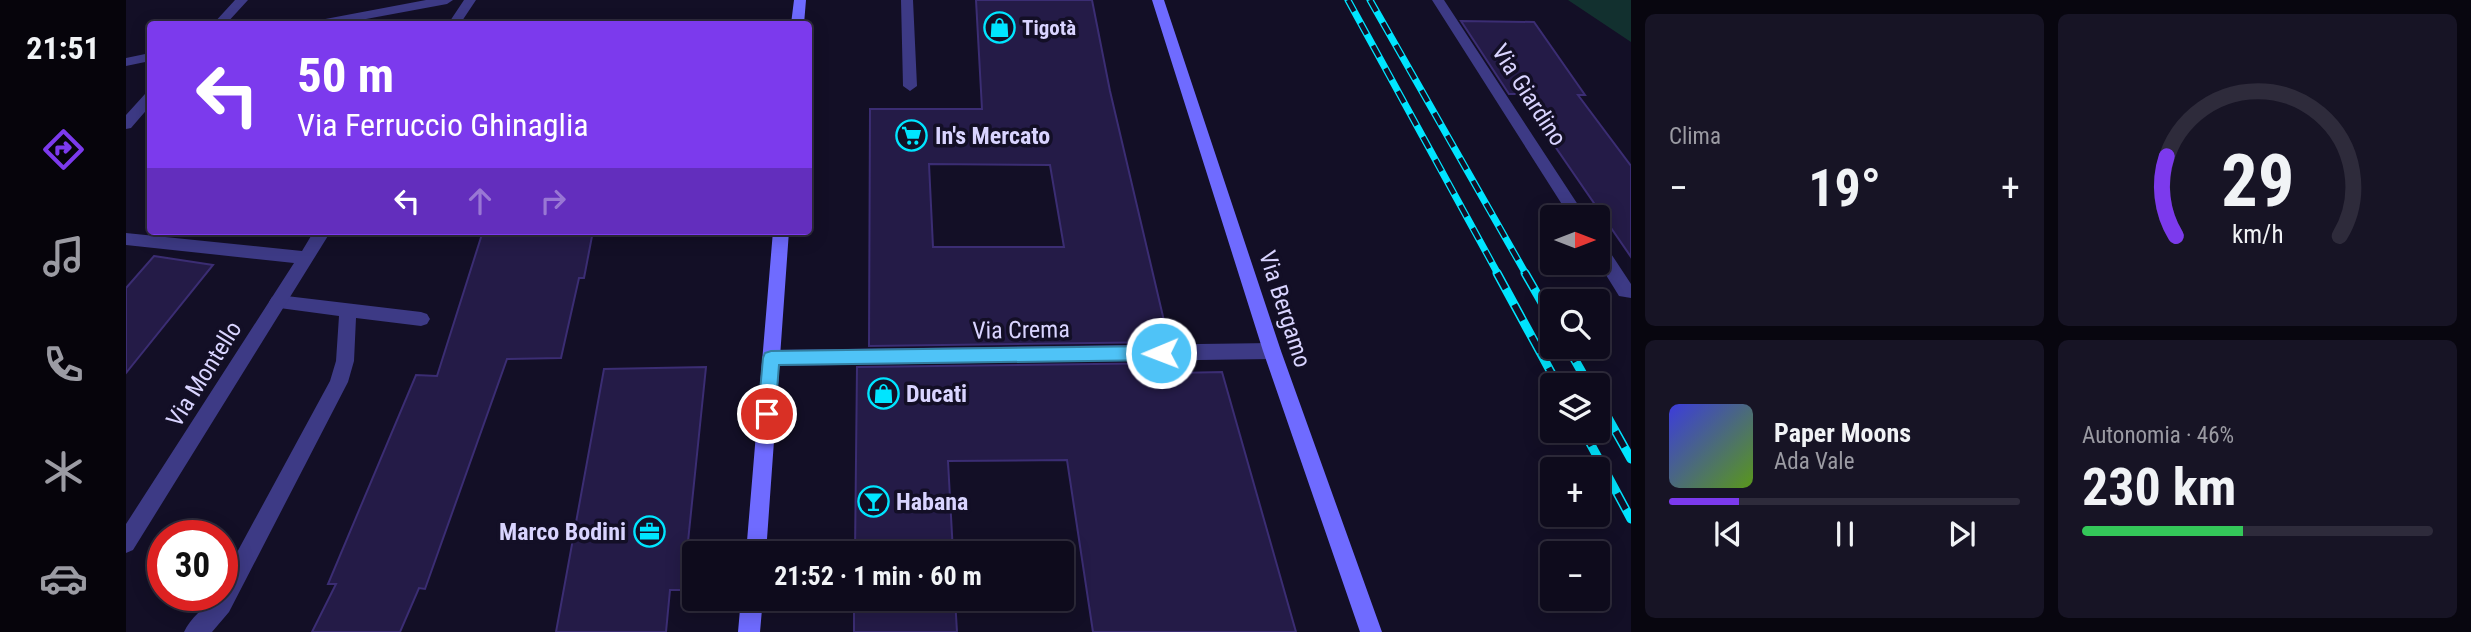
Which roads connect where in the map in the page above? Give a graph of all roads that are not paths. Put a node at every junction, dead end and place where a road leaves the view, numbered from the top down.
1 (242, 0) edge
2 (447, 0) edge
3 (470, 0) edge
4 (800, 0) edge
5 (907, 0) edge
6 (1158, 0) edge
7 (1438, 0) edge
8 (222, 21) edge
9 (336, 21) edge
10 (456, 21) edge
11 (798, 21) edge
12 (147, 58) edge
13 (126, 62) edge
14 (911, 86) dead end
15 (147, 100) edge
16 (126, 124) edge
17 (1570, 205) edge
18 (320, 235) edge
19 (781, 235) edge
20 (126, 239) edge
21 (306, 258) junction
22 (1610, 267) edge
23 (1631, 291) edge
24 (278, 302) junction
25 (348, 310) junction
26 (421, 319) dead end
27 (1272, 351) junction
28 (771, 358) junction
29 (757, 541) edge
30 (126, 543) edge
31 (751, 611) edge
32 (195, 632) edge
33 (750, 632) edge
34 (1371, 632) edge

1 - 8 street
2 - 9 street
3 - 10 street
4 - 11 main road
5 - 14 street
6 - 27 main road, Via Bergamo
7 - 17 street, Via Giardino
12 - 13 street
15 - 16 street
18 - 21 street, Via Montello
19 - 28 main road
20 - 21 street
21 - 24 street, Via Montello
22 - 23 street
24 - 25 street
24 - 30 street, Via Montello
25 - 26 street
25 - 32 street
27 - 28 street, Via Crema
27 - 34 main road, Via Bergamo
28 - 29 main road
31 - 33 main road

